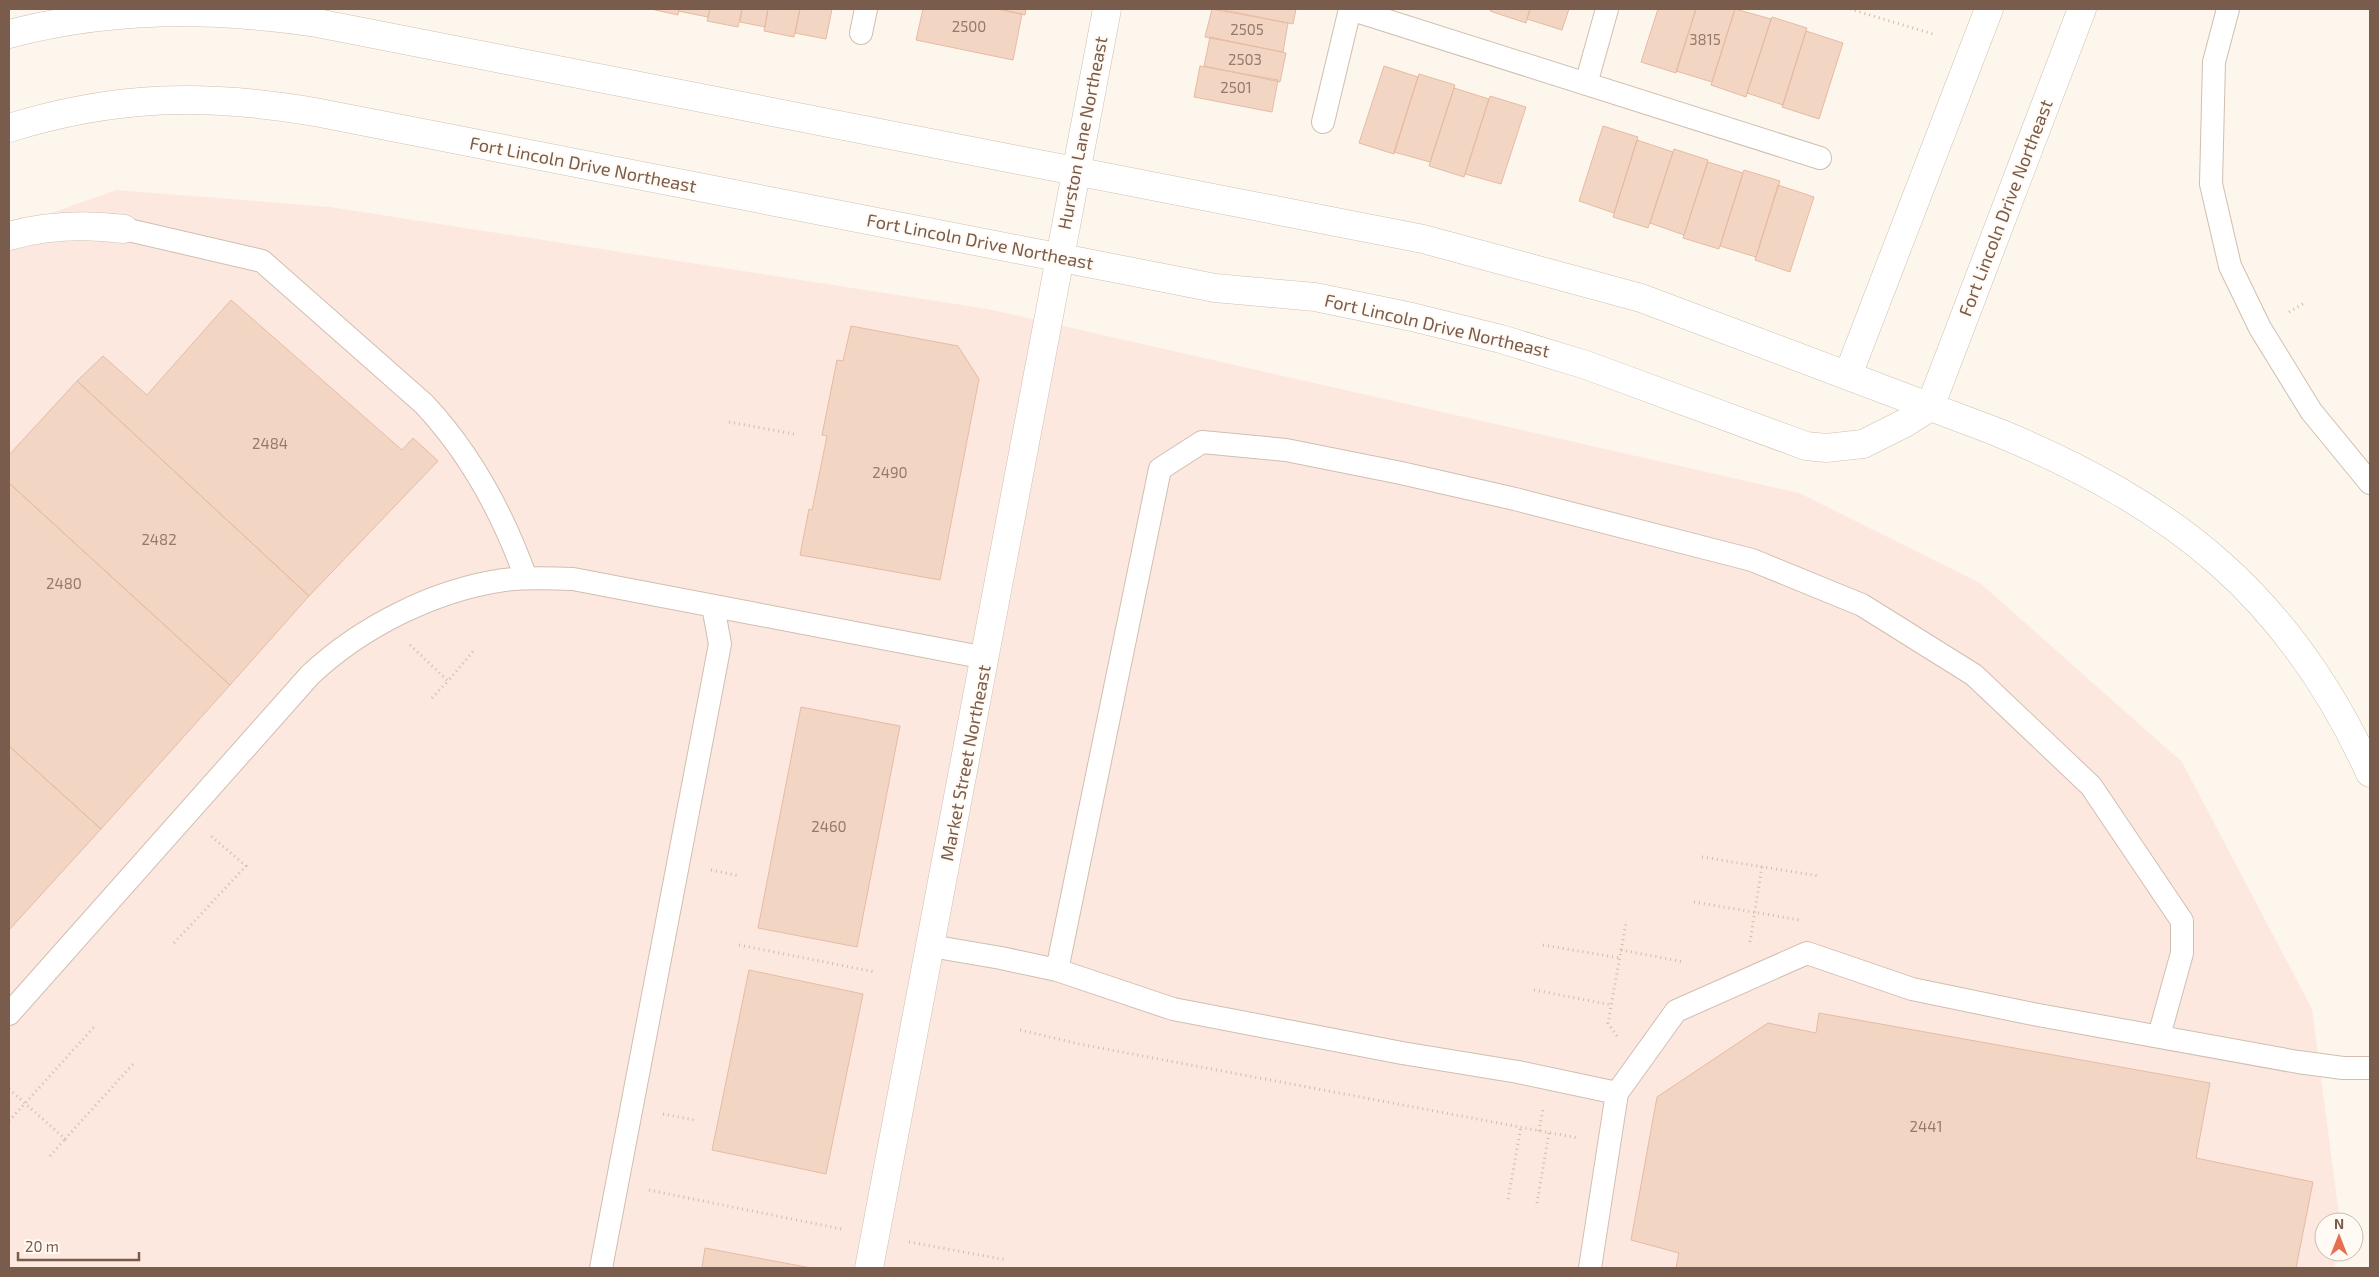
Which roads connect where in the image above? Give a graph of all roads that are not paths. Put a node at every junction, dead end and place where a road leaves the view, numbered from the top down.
1 (866, 9) edge
2 (1107, 9) edge
3 (1350, 9) edge
4 (1607, 9) edge
5 (1989, 9) edge
6 (2082, 9) edge
7 (189, 10) edge
8 (2223, 11) edge
9 (861, 33) dead end
10 (9, 34) edge
11 (1586, 84) junction
12 (1323, 122) dead end
13 (9, 128) edge
14 (1820, 158) dead end
15 (1075, 172) junction
16 (124, 230) joint
17 (9, 236) edge
18 (1059, 258) junction
19 (1848, 375) junction
20 (1930, 407) junction
21 (2370, 482) edge
22 (526, 578) junction
23 (713, 606) junction
24 (986, 658) junction
25 (2370, 773) edge
26 (930, 946) junction
27 (1057, 970) junction
28 (9, 1014) edge
29 (2159, 1036) junction
30 (2370, 1068) edge
31 (1617, 1092) junction
32 (601, 1268) edge
33 (869, 1268) edge
34 (1590, 1268) edge

1 - 9 lane
2 - 15 street, Hurston Lane Northeast
3 - 11 lane
3 - 12 lane
4 - 11 lane
5 - 19 street
6 - 20 street, Fort Lincoln Drive Northeast
7 - 10 street
7 - 15 street
8 - 21 lane
11 - 14 lane
13 - 18 street, Fort Lincoln Drive Northeast
15 - 18 street, Hurston Lane Northeast
15 - 19 street
16 - 17 street
16 - 22 lane
18 - 20 street, Fort Lincoln Drive Northeast
18 - 24 street, Market Street Northeast
19 - 20 street
20 - 25 street
22 - 23 lane
22 - 28 lane
23 - 24 lane
23 - 32 lane
24 - 26 street, Market Street Northeast
26 - 27 lane
26 - 33 street, Market Street Northeast
27 - 29 lane
27 - 31 lane
29 - 30 lane
29 - 31 lane
31 - 34 lane

